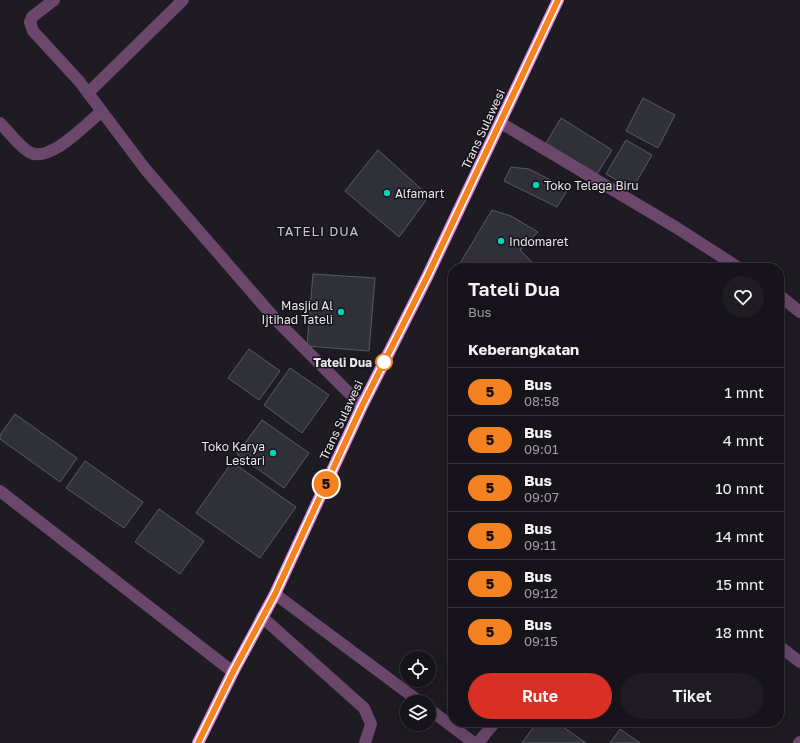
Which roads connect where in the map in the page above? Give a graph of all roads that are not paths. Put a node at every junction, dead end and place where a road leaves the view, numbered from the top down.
1 (54, 0) edge
2 (183, 0) edge
3 (558, 0) edge
4 (88, 93) junction
5 (101, 112) junction
6 (0, 123) edge
7 (502, 123) junction
8 (731, 263) edge
9 (784, 300) edge
10 (800, 312) edge
11 (362, 406) junction
12 (0, 491) edge
13 (275, 594) junction
14 (262, 617) junction
15 (784, 650) edge
16 (800, 662) edge
17 (233, 672) junction
18 (411, 695) edge
19 (436, 714) edge
20 (448, 723) edge
21 (453, 727) edge
22 (491, 727) edge
23 (198, 743) edge
24 (365, 743) edge
25 (474, 743) edge
26 (478, 743) edge

1 - 4 street
2 - 4 street
3 - 7 highway, Trans Sulawesi
4 - 5 street
5 - 6 street
5 - 11 street
7 - 8 street
7 - 11 highway, Trans Sulawesi
9 - 10 street
11 - 13 highway, Trans Sulawesi
12 - 17 street
13 - 14 highway, Trans Sulawesi
13 - 18 street
14 - 17 highway, Trans Sulawesi
14 - 24 street
15 - 16 street
17 - 23 highway, Trans Sulawesi
19 - 20 street
21 - 25 street
22 - 26 street

